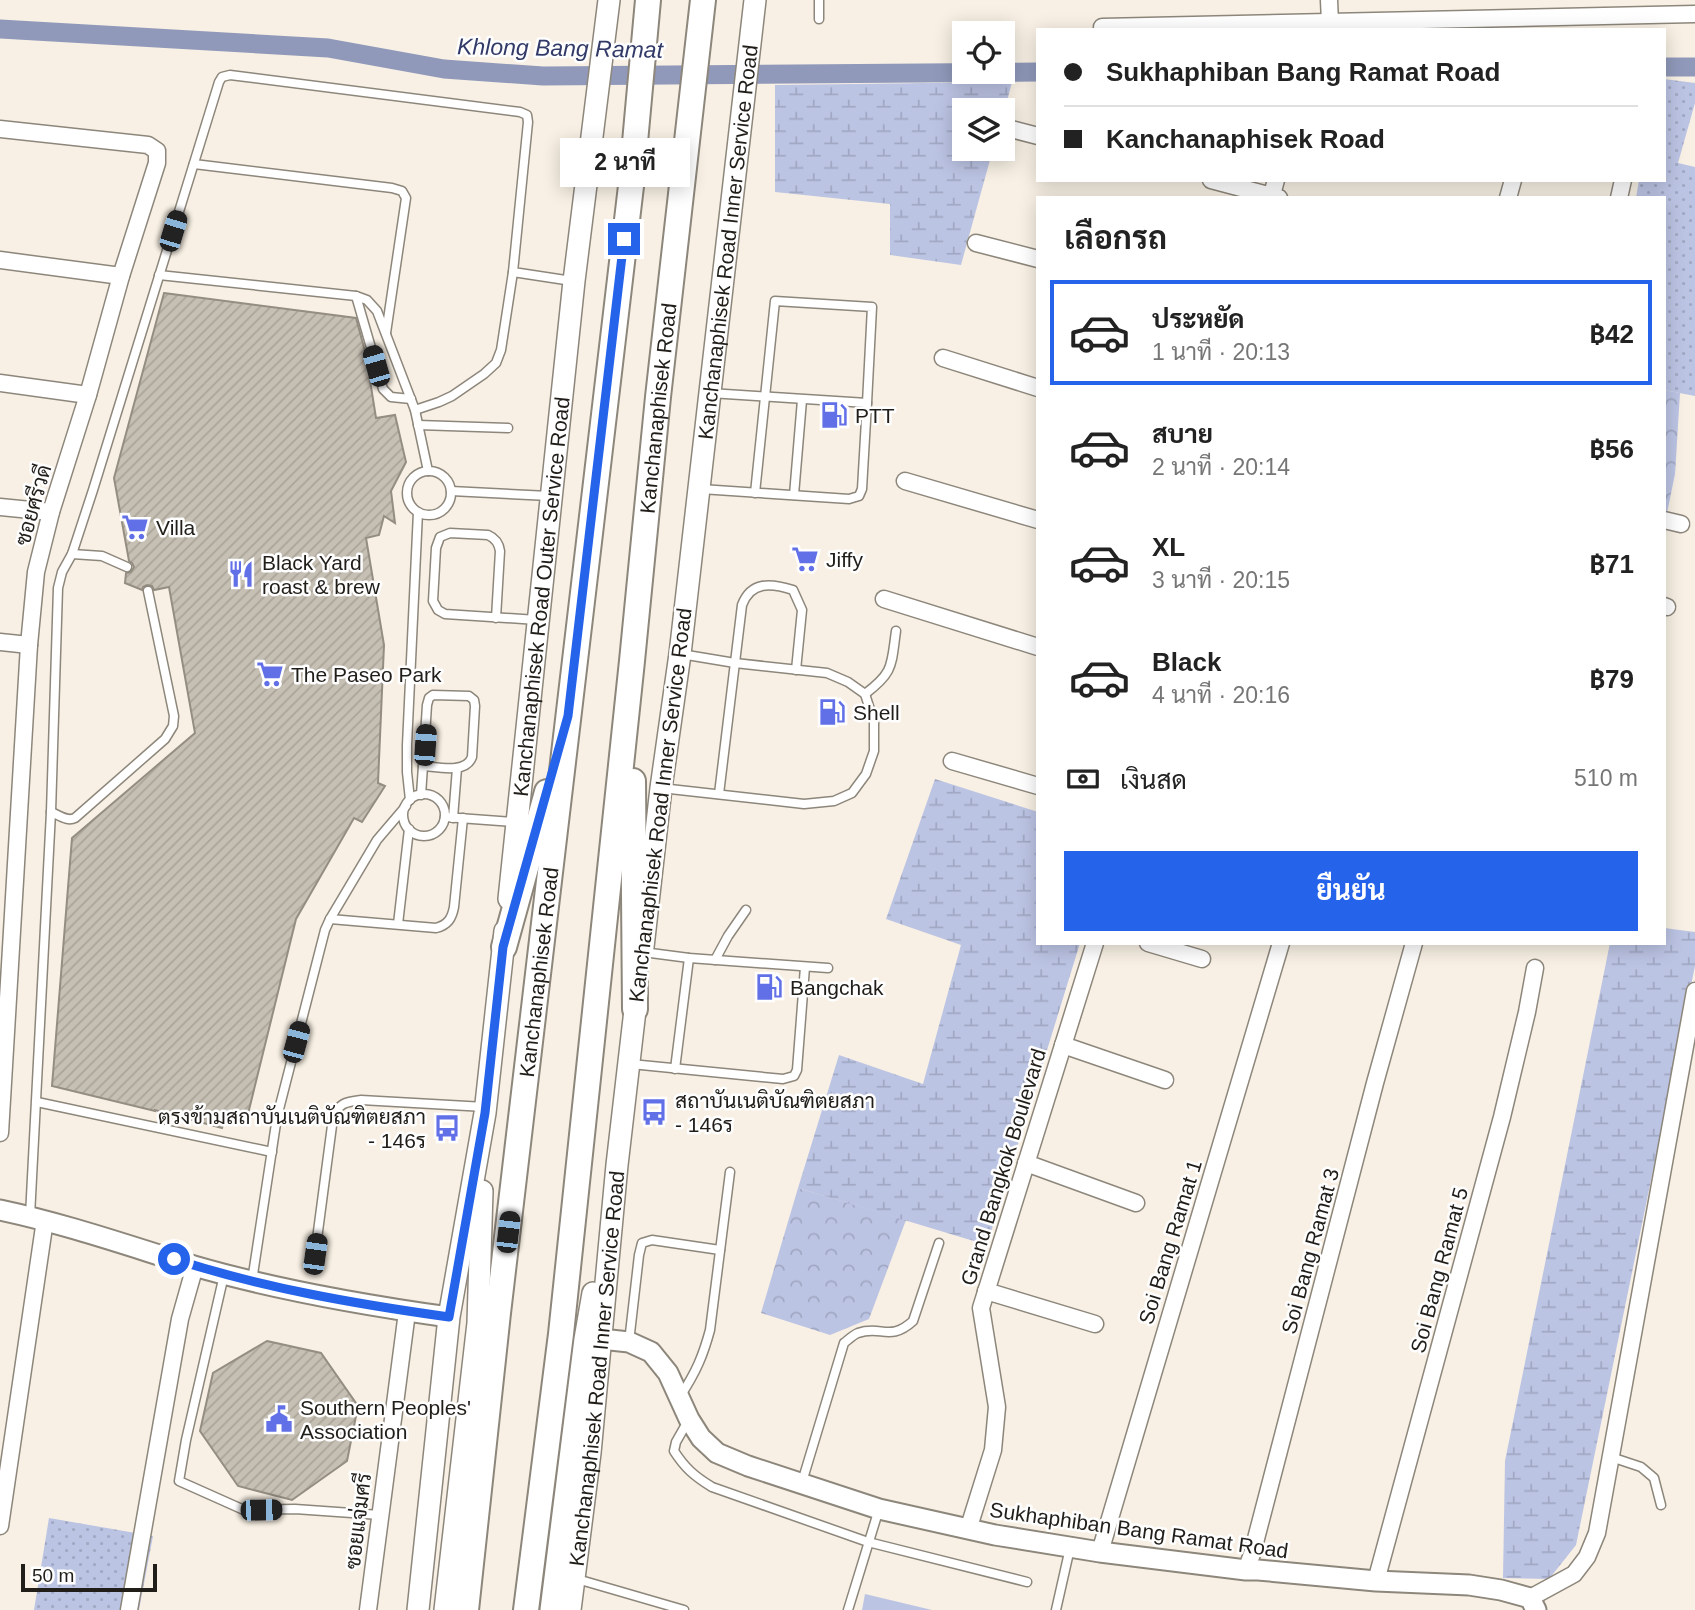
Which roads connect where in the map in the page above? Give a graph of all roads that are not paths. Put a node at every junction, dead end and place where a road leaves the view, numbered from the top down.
1 (609, 0) edge
2 (648, 0) edge
3 (703, 0) edge
4 (755, 0) edge
5 (819, 0) edge
6 (1329, 0) edge
7 (1695, 14) edge
8 (820, 19) dead end
9 (1330, 23) junction
10 (1102, 27) dead end
11 (0, 129) edge
12 (1015, 130) edge
13 (1036, 135) edge
14 (194, 164) junction
15 (1221, 182) edge
16 (1274, 193) edge
17 (976, 243) dead end
18 (1036, 258) edge
19 (0, 260) edge
20 (513, 272) junction
21 (159, 275) junction
22 (121, 276) junction
23 (574, 281) junction
24 (356, 296) junction
25 (386, 334) junction
26 (943, 358) dead end
27 (0, 383) edge
28 (1036, 387) edge
29 (710, 393) junction
30 (88, 394) junction
31 (764, 398) junction
32 (411, 399) junction
33 (802, 400) junction
34 (867, 403) junction
35 (415, 410) junction
36 (418, 425) junction
37 (508, 428) dead end
38 (428, 471) junction
39 (905, 481) dead end
40 (698, 488) junction
41 (451, 491) junction
42 (755, 493) junction
43 (794, 495) junction
44 (551, 496) junction
45 (0, 507) edge
46 (51, 512) junction
47 (418, 512) junction
48 (1036, 519) edge
49 (1666, 520) edge
50 (1681, 524) dead end
51 (72, 554) junction
52 (127, 567) dead end
53 (148, 591) dead end
54 (884, 599) dead end
55 (496, 618) junction
56 (537, 620) junction
57 (896, 631) dead end
58 (0, 642) edge
59 (29, 645) junction
60 (1036, 646) edge
61 (680, 654) junction
62 (632, 661) junction
63 (735, 663) junction
64 (796, 670) junction
65 (865, 694) junction
66 (568, 716) junction
67 (952, 761) dead end
68 (423, 766) junction
69 (457, 768) junction
70 (1036, 785) edge
71 (661, 788) junction
72 (719, 793) junction
73 (421, 795) junction
74 (408, 803) junction
75 (51, 811) junction
76 (449, 817) junction
77 (463, 818) junction
78 (518, 822) junction
79 (409, 829) junction
80 (746, 910) dead end
81 (330, 919) junction
82 (398, 924) junction
83 (1094, 945) edge
84 (1155, 945) edge
85 (1281, 945) edge
86 (1414, 945) edge
87 (503, 947) junction
88 (643, 952) junction
89 (689, 958) junction
90 (1202, 959) dead end
91 (715, 960) junction
92 (805, 967) junction
93 (828, 968) dead end
94 (1535, 968) dead end
95 (1695, 991) edge
96 (635, 1009) junction
97 (1063, 1045) junction
98 (628, 1064) junction
99 (675, 1069) junction
100 (1165, 1080) dead end
101 (37, 1102) junction
102 (485, 1110) junction
103 (0, 1133) edge
104 (272, 1152) junction
105 (1026, 1163) junction
106 (617, 1165) junction
107 (730, 1172) dead end
108 (1136, 1203) dead end
109 (0, 1210) edge
110 (38, 1218) junction
111 (939, 1243) dead end
112 (720, 1250) junction
113 (315, 1254) dead end
114 (195, 1266) junction
115 (224, 1273) junction
116 (252, 1281) junction
117 (986, 1291) junction
118 (407, 1312) junction
119 (449, 1317) junction
120 (1095, 1324) dead end
121 (601, 1339) junction
122 (629, 1342) junction
123 (679, 1397) junction
124 (689, 1419) junction
125 (1611, 1457) junction
126 (802, 1485) junction
127 (1661, 1505) dead end
128 (879, 1509) junction
129 (380, 1515) junction
130 (0, 1526) edge
131 (968, 1530) junction
132 (868, 1542) junction
133 (1070, 1548) junction
134 (1100, 1552) junction
135 (1246, 1570) junction
136 (574, 1578) junction
137 (1027, 1581) dead end
138 (1376, 1581) junction
139 (1533, 1604) edge
140 (129, 1610) edge
141 (368, 1610) edge
142 (418, 1610) edge
143 (445, 1610) edge
144 (466, 1610) edge
145 (526, 1610) edge
146 (551, 1610) edge
147 (570, 1610) edge
148 (684, 1610) edge
149 (848, 1610) edge
150 (1056, 1610) edge

1 - 23 main road, Kanchanaphisek Road Outer Service Road
2 - 66 highway, Kanchanaphisek Road
3 - 62 highway, Kanchanaphisek Road
4 - 29 main road, Kanchanaphisek Road Inner Service Road
5 - 8 lane
6 - 9 street
7 - 9 street
9 - 10 street
11 - 22 street, ซอยศรีวดี
12 - 13 street
14 - 20 lane
14 - 21 lane
14 - 25 lane
15 - 16 street
17 - 18 street
19 - 22 street
20 - 23 lane
20 - 35 lane
21 - 24 lane
21 - 51 lane
22 - 30 street, ซอยศรีวดี
23 - 44 main road, Kanchanaphisek Road Outer Service Road
24 - 25 lane
24 - 32 lane
25 - 32 lane
26 - 28 street
27 - 30 street
29 - 31 lane
29 - 40 main road, Kanchanaphisek Road Inner Service Road
30 - 46 street, ซอยศรีวดี
31 - 33 lane
31 - 34 lane
31 - 42 lane
32 - 35 lane
33 - 34 lane
33 - 43 lane
34 - 43 lane
35 - 36 lane
36 - 37 lane
36 - 38 lane
38 - 41 lane
38 - 47 lane
39 - 48 street
40 - 42 lane
40 - 61 main road, Kanchanaphisek Road Inner Service Road
41 - 44 lane
41 - 47 lane
42 - 43 lane
44 - 56 main road, Kanchanaphisek Road Outer Service Road
45 - 46 street
46 - 59 street, ซอยศรีวดี
47 - 74 lane
49 - 50 street
51 - 52 lane
51 - 75 lane
53 - 75 lane
54 - 60 street
55 - 55 lane
55 - 56 lane
56 - 78 main road, Kanchanaphisek Road Outer Service Road
57 - 65 lane
58 - 59 street
59 - 103 street, ซอยศรีวดี
61 - 63 lane
61 - 71 main road, Kanchanaphisek Road Inner Service Road
62 - 96 highway
62 - 145 highway, Kanchanaphisek Road
63 - 64 lane
63 - 64 lane
63 - 72 lane
64 - 65 lane
65 - 72 lane
66 - 87 highway
66 - 144 highway, Kanchanaphisek Road
67 - 70 street
68 - 69 lane
68 - 69 lane
68 - 73 lane
69 - 76 lane
71 - 72 lane
71 - 88 main road, Kanchanaphisek Road Inner Service Road
73 - 74 lane
73 - 76 lane
74 - 79 lane
74 - 81 lane
75 - 101 lane
76 - 77 lane
76 - 79 lane
77 - 78 lane
77 - 82 lane
78 - 87 main road, Kanchanaphisek Road Outer Service Road
79 - 82 lane
80 - 91 lane
81 - 82 lane
81 - 104 lane
83 - 97 street, Grand Bangkok Boulevard
84 - 90 street
85 - 134 street, Soi Bang Ramat 1
86 - 135 street, Soi Bang Ramat 3
87 - 102 main road, Kanchanaphisek Road Outer Service Road
88 - 89 lane
88 - 96 main road, Kanchanaphisek Road Inner Service Road
89 - 91 lane
89 - 99 lane
91 - 92 lane
92 - 93 lane
92 - 99 lane
94 - 138 street, Soi Bang Ramat 5
95 - 125 street
96 - 98 main road, Kanchanaphisek Road Inner Service Road
97 - 100 street
97 - 105 street, Grand Bangkok Boulevard
98 - 99 lane
98 - 106 main road, Kanchanaphisek Road Inner Service Road
101 - 104 lane
101 - 110 lane
102 - 113 lane
102 - 119 main road, Kanchanaphisek Road Outer Service Road
102 - 143 main road
104 - 116 lane
105 - 108 street
105 - 117 street, Grand Bangkok Boulevard
106 - 121 main road, Kanchanaphisek Road Inner Service Road
106 - 146 main road
107 - 112 lane
109 - 110 street
110 - 114 street
110 - 130 street
111 - 126 lane
112 - 122 lane
112 - 123 lane
114 - 115 street
114 - 140 street
115 - 116 street
115 - 129 lane
116 - 118 street
117 - 120 street
117 - 131 street, Grand Bangkok Boulevard
118 - 119 street
118 - 129 street, ซอยแจ่มศรี
119 - 142 main road, Kanchanaphisek Road Outer Service Road
121 - 122 street, Sukhaphiban Bang Ramat Road
121 - 136 main road, Kanchanaphisek Road Inner Service Road
122 - 123 street, Sukhaphiban Bang Ramat Road
123 - 124 street, Sukhaphiban Bang Ramat Road
124 - 126 street, Sukhaphiban Bang Ramat Road
124 - 132 lane
125 - 127 lane
125 - 139 street
126 - 128 street, Sukhaphiban Bang Ramat Road
128 - 131 street, Sukhaphiban Bang Ramat Road
128 - 132 lane
129 - 141 street, ซอยแจ่มศรี
131 - 133 street, Sukhaphiban Bang Ramat Road
132 - 137 lane
132 - 149 lane
133 - 134 street, Sukhaphiban Bang Ramat Road
133 - 150 lane
134 - 135 street, Sukhaphiban Bang Ramat Road
135 - 138 street, Sukhaphiban Bang Ramat Road
136 - 147 main road, Kanchanaphisek Road Inner Service Road
136 - 148 lane
138 - 139 street, Sukhaphiban Bang Ramat Road

